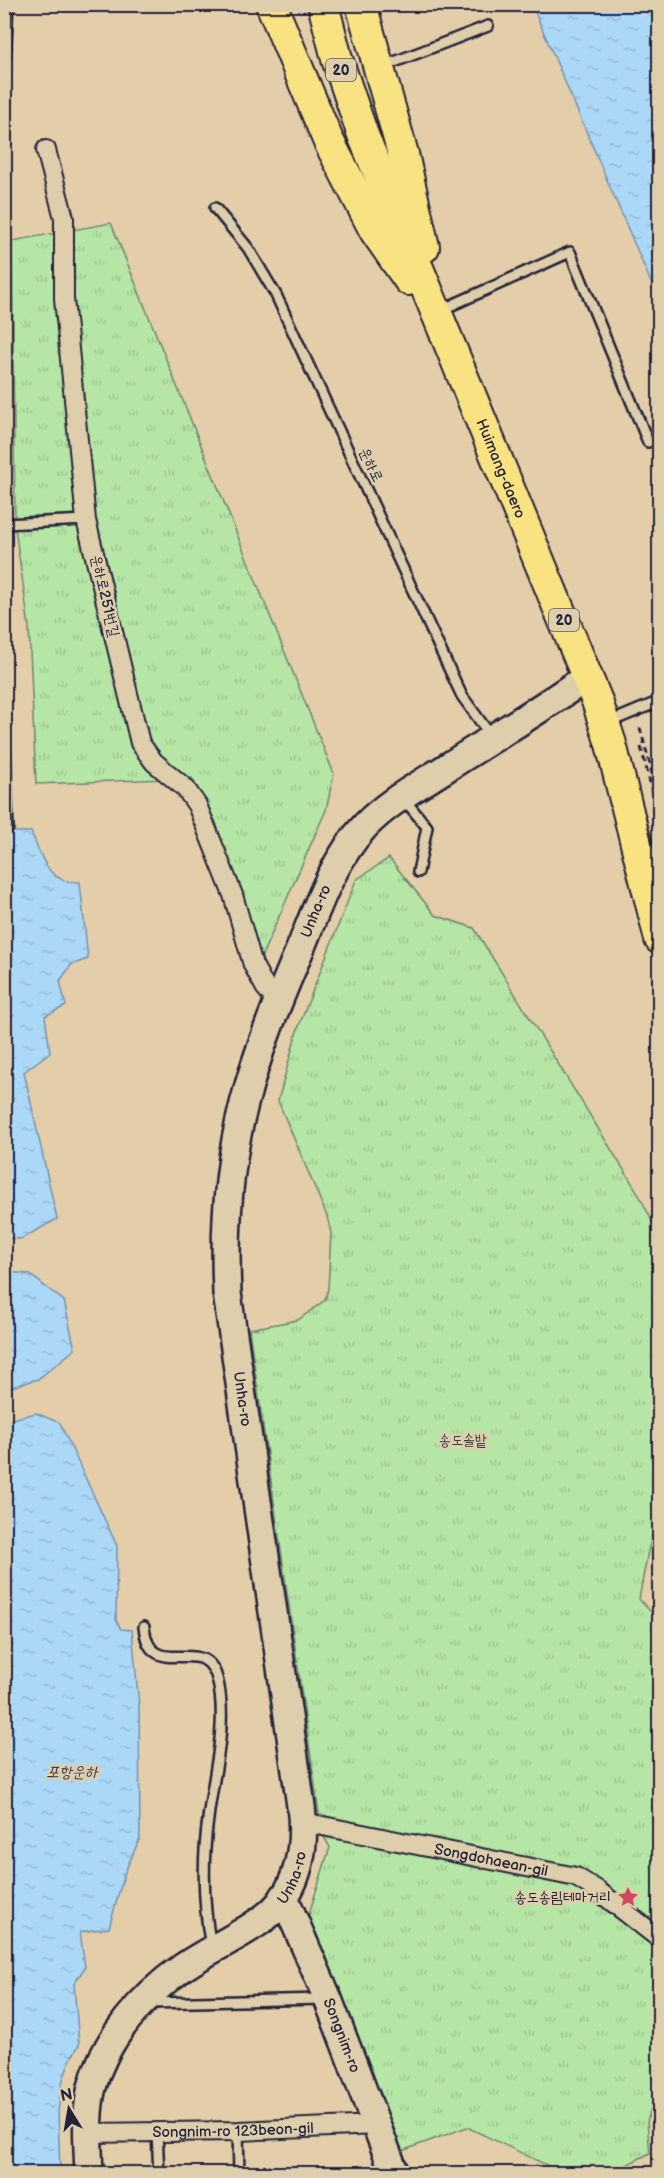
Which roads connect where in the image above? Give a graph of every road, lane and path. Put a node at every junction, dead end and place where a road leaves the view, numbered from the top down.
1 (8, 4) edge
2 (271, 4) edge
3 (323, 4) edge
4 (361, 4) edge
5 (488, 26) dead end
6 (378, 68) junction
7 (4, 82) edge
8 (46, 150) dead end
9 (215, 208) dead end
10 (436, 312) junction
11 (648, 442) dead end
12 (86, 520) junction
13 (4, 524) edge
14 (587, 677) junction
15 (660, 701) edge
16 (605, 724) junction
17 (4, 725) edge
18 (640, 728) dead end
19 (493, 738) junction
20 (641, 747) dead end
21 (658, 792) edge
22 (401, 796) junction
23 (660, 801) edge
24 (660, 822) edge
25 (8, 828) dead end
26 (418, 872) dead end
27 (660, 939) edge
28 (278, 1003) junction
29 (144, 1627) dead end
30 (303, 1821) junction
31 (284, 1898) junction
32 (660, 1939) edge
33 (212, 1949) junction
34 (328, 1999) junction
35 (142, 2003) junction
36 (378, 2125) junction
37 (238, 2130) junction
38 (157, 2132) junction
39 (87, 2133) junction
40 (89, 2174) edge
41 (159, 2174) edge
42 (239, 2174) edge
43 (395, 2174) edge

1 - 7 lane
2 - 10 main road
3 - 10 main road, Huimang-daero / 20
4 - 6 main road
5 - 6 lane
6 - 10 main road
8 - 12 street, 운하로251번길
9 - 19 lane, 운하로
10 - 11 lane
10 - 14 main road, Huimang-daero / 20
12 - 13 lane
12 - 28 street, 운하로251번길
14 - 16 main road, Huimang-daero / 20
14 - 19 street, Unha-ro
15 - 16 lane
16 - 27 main road, Huimang-daero / 20
17 - 25 lane
18 - 21 path
19 - 22 street, Unha-ro
20 - 24 path
21 - 23 path
22 - 26 lane
22 - 28 street, Unha-ro
28 - 30 street, Unha-ro
29 - 33 lane
30 - 31 street, Unha-ro
30 - 32 street, Songdohaean-gil
31 - 33 street, Unha-ro
31 - 34 street, Songnim-ro
33 - 35 street, Unha-ro
34 - 35 lane
34 - 36 street, Songnim-ro
35 - 39 street, Unha-ro
36 - 37 street, Songnim-ro 123beon-gil
36 - 43 street, Songnim-ro
37 - 38 street, Songnim-ro 123beon-gil
37 - 42 lane
38 - 39 street, Songnim-ro 123beon-gil
38 - 41 lane
39 - 40 street, Unha-ro

